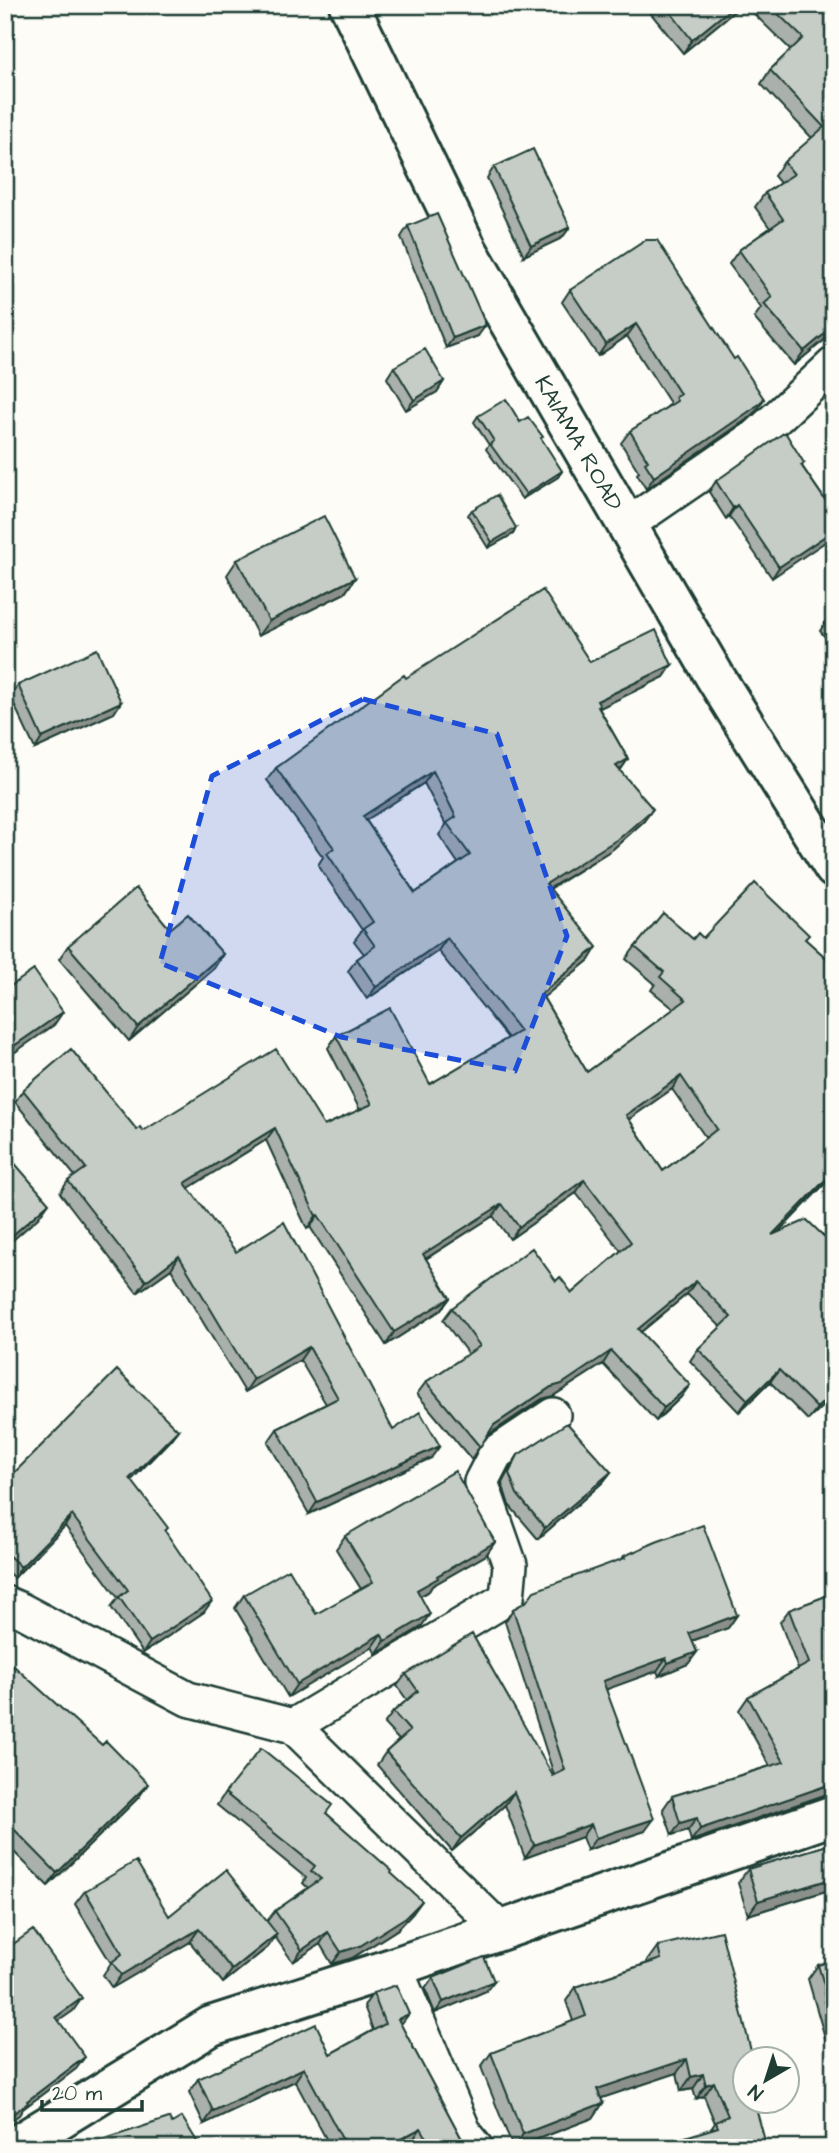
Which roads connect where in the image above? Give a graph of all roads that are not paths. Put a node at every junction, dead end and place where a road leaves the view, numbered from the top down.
1 (349, 5) edge
2 (834, 364) edge
3 (627, 525) junction
4 (834, 868) edge
5 (553, 1415) dead end
6 (5, 1604) edge
7 (293, 1726) junction
8 (834, 1815) edge
9 (501, 1930) junction
10 (395, 1967) junction
11 (12, 2148) edge
12 (476, 2148) edge

1 - 3 main road, KAIAMA ROAD
2 - 3 street
3 - 4 main road, KAIAMA ROAD
5 - 7 street
6 - 7 street
7 - 9 street
8 - 9 main road
9 - 10 main road
10 - 11 main road
10 - 12 street

